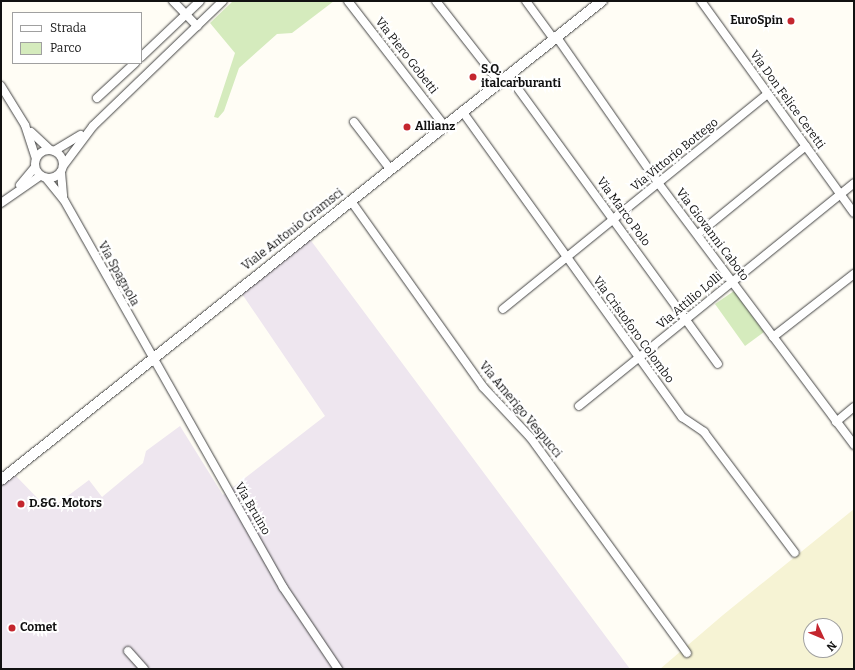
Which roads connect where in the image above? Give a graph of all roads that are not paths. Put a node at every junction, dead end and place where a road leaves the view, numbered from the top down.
1 (173, 1) edge
2 (200, 1) edge
3 (223, 1) edge
4 (348, 1) edge
5 (436, 1) edge
6 (526, 1) edge
7 (701, 1) edge
8 (600, 2) edge
9 (186, 14) junction
10 (197, 26) junction
11 (554, 37) junction
12 (142, 56) edge
13 (134, 64) edge
14 (508, 75) junction
15 (500, 82) junction
16 (1, 86) edge
17 (768, 94) junction
18 (97, 98) dead end
19 (462, 111) junction
20 (354, 122) dead end
21 (25, 125) junction
22 (444, 125) junction
23 (93, 126) junction
24 (806, 146) junction
25 (52, 151) junction
26 (36, 158) junction
27 (35, 167) junction
28 (62, 169) junction
29 (390, 169) junction
30 (43, 177) junction
31 (854, 183) edge
32 (659, 184) junction
33 (841, 194) junction
34 (10, 196) junction
35 (64, 200) junction
36 (351, 201) junction
37 (1, 203) edge
38 (854, 212) edge
39 (614, 220) junction
40 (698, 234) junction
41 (567, 260) junction
42 (854, 274) edge
43 (732, 281) junction
44 (503, 309) dead end
45 (686, 321) junction
46 (773, 337) junction
47 (150, 358) junction
48 (640, 360) junction
49 (718, 364) dead end
50 (579, 406) dead end
51 (854, 407) edge
52 (836, 422) junction
53 (854, 445) edge
54 (1, 480) edge
55 (795, 553) dead end
56 (128, 651) dead end
57 (687, 652) dead end
58 (144, 669) edge
59 (338, 669) edge

1 - 9 street
2 - 9 street
3 - 10 street
4 - 22 street, Via Piero Gobetti
5 - 15 street
6 - 11 street, Via Giovanni Caboto
7 - 17 street, Via Don Felice Ceretti
8 - 11 street, Viale Antonio Gramsci
9 - 10 street
9 - 12 street
10 - 23 street
11 - 14 street, Viale Antonio Gramsci
11 - 32 street, Via Giovanni Caboto
13 - 18 street
14 - 15 street, Viale Antonio Gramsci
14 - 39 street, Via Marco Polo
15 - 19 street, Viale Antonio Gramsci
16 - 21 street
17 - 24 street, Via Don Felice Ceretti
17 - 32 street, Via Vittorio Bottego
19 - 22 street, Viale Antonio Gramsci
19 - 41 street, Via Cristoforo Colombo
20 - 29 street
21 - 25 street
21 - 26 street
22 - 29 street, Viale Antonio Gramsci
23 - 25 street
23 - 28 street
24 - 33 street, Via Don Felice Ceretti
24 - 40 street
25 - 26 street
25 - 28 street
26 - 27 street
27 - 30 street
27 - 34 street
28 - 30 street
28 - 35 street, Via Spagnola
29 - 36 street, Viale Antonio Gramsci
30 - 34 street
30 - 35 street, Via Spagnola
31 - 33 street, Via Attilio Lolli
32 - 39 street, Via Vittorio Bottego
32 - 40 street, Via Giovanni Caboto
33 - 38 street, Via Don Felice Ceretti
33 - 43 street, Via Attilio Lolli
34 - 37 street
35 - 47 street, Via Spagnola
36 - 47 street, Viale Antonio Gramsci
36 - 57 street, Via Amerigo Vespucci
39 - 41 street, Via Vittorio Bottego
39 - 45 street, Via Marco Polo
40 - 43 street, Via Giovanni Caboto
41 - 44 street, Via Vittorio Bottego
41 - 48 street, Via Cristoforo Colombo
42 - 46 street
43 - 45 street, Via Attilio Lolli
43 - 46 street, Via Giovanni Caboto
45 - 48 street, Via Attilio Lolli
45 - 49 street, Via Marco Polo
46 - 52 street, Via Giovanni Caboto
47 - 54 street, Viale Antonio Gramsci
47 - 59 street, Via Bruino
48 - 50 street, Via Attilio Lolli
48 - 55 street, Via Cristoforo Colombo
51 - 52 street
52 - 53 street, Via Giovanni Caboto
56 - 58 street

